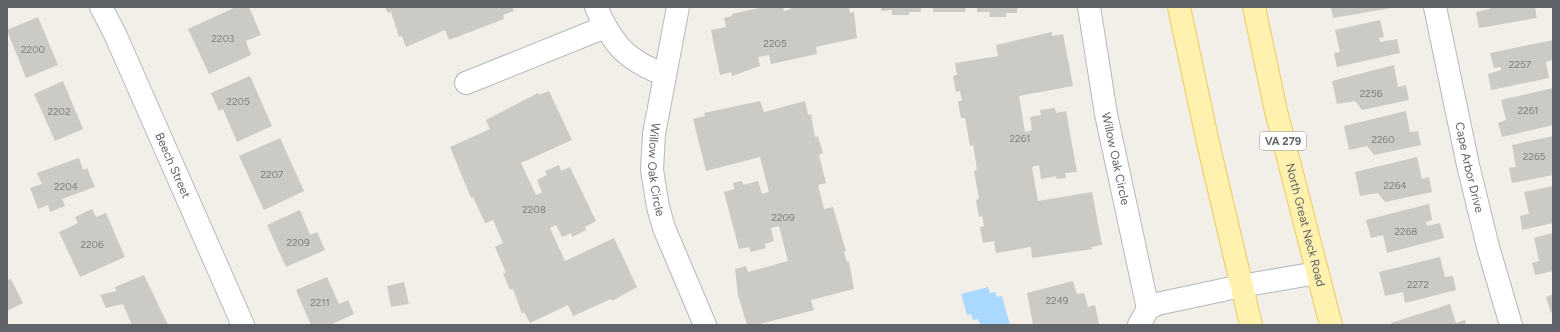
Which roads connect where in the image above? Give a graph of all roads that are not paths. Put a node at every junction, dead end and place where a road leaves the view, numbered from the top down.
1 (101, 7) edge
2 (596, 7) edge
3 (678, 7) edge
4 (1089, 7) edge
5 (1179, 7) edge
6 (1254, 7) edge
7 (1435, 7) edge
8 (605, 27) junction
9 (665, 76) junction
10 (466, 82) dead end
11 (1317, 273) junction
12 (1241, 286) junction
13 (1143, 317) edge
14 (243, 325) edge
15 (705, 325) edge
16 (1251, 325) edge
17 (1330, 325) edge
18 (1511, 325) edge

1 - 14 street, Beech Street
2 - 8 street
3 - 9 street, Willow Oak Circle
4 - 13 street, Willow Oak Circle
5 - 12 main road
6 - 11 main road, North Great Neck Road / VA 279
7 - 18 street, Cape Arbor Drive
8 - 9 street
8 - 10 street
9 - 15 street, Willow Oak Circle
11 - 12 street, Willow Oak Circle
11 - 17 main road, North Great Neck Road / VA 279
12 - 13 street, Willow Oak Circle
12 - 16 main road

